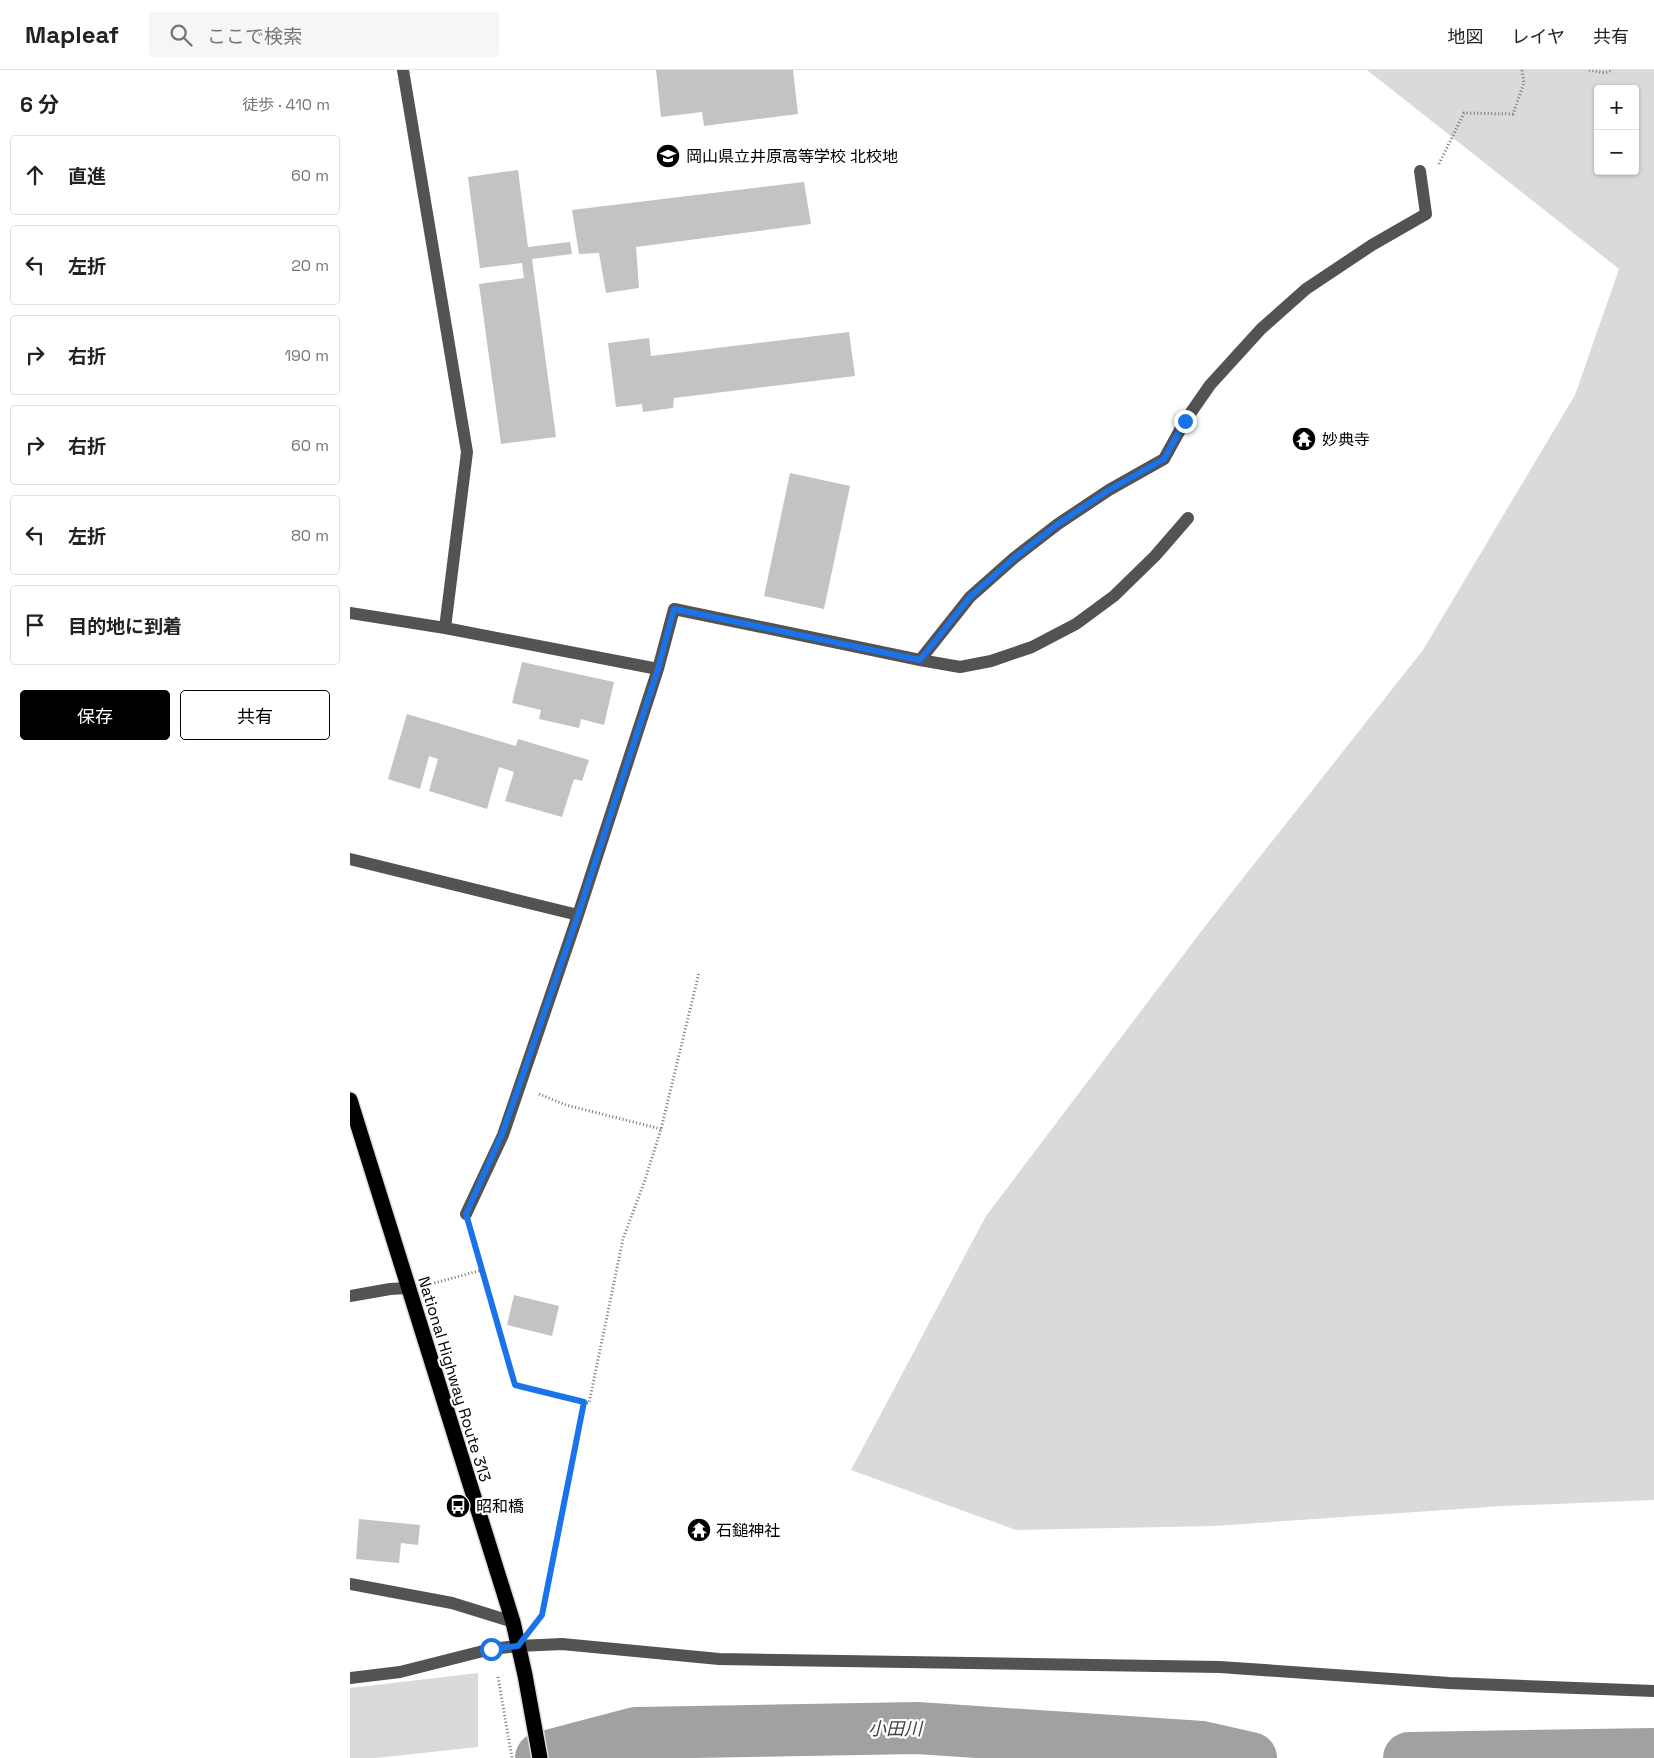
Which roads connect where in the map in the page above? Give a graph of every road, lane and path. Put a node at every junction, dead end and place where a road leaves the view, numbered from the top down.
1 (402, 70) edge
2 (1522, 70) edge
3 (1589, 70) edge
4 (1612, 70) edge
5 (1420, 171) joint
6 (1188, 518) dead end
7 (350, 613) edge
8 (444, 628) junction
9 (920, 660) junction
10 (658, 669) junction
11 (350, 859) edge
12 (578, 915) junction
13 (699, 973) dead end
14 (519, 1086) junction
15 (350, 1100) edge
16 (661, 1129) junction
17 (466, 1214) joint
18 (482, 1270) junction
19 (408, 1288) junction
20 (350, 1296) edge
21 (584, 1402) junction
22 (350, 1584) edge
23 (513, 1622) junction
24 (518, 1646) junction
25 (498, 1677) dead end
26 (350, 1678) edge
27 (1654, 1691) edge
28 (512, 1758) edge
29 (540, 1758) edge

1 - 8 street
2 - 5 path
3 - 4 path
5 - 9 street
6 - 9 street
7 - 8 street
8 - 10 street
9 - 10 street
10 - 12 street
11 - 12 street
12 - 14 street
13 - 16 path
14 - 16 path
14 - 17 street
15 - 19 highway, National Highway Route 313
16 - 21 path
17 - 18 path
18 - 19 path
18 - 21 path
19 - 20 street
19 - 23 highway, National Highway Route 313
21 - 24 path
22 - 23 street
23 - 24 highway, National Highway Route 313
24 - 26 street
24 - 27 street
24 - 29 highway, National Highway Route 313
25 - 28 path

